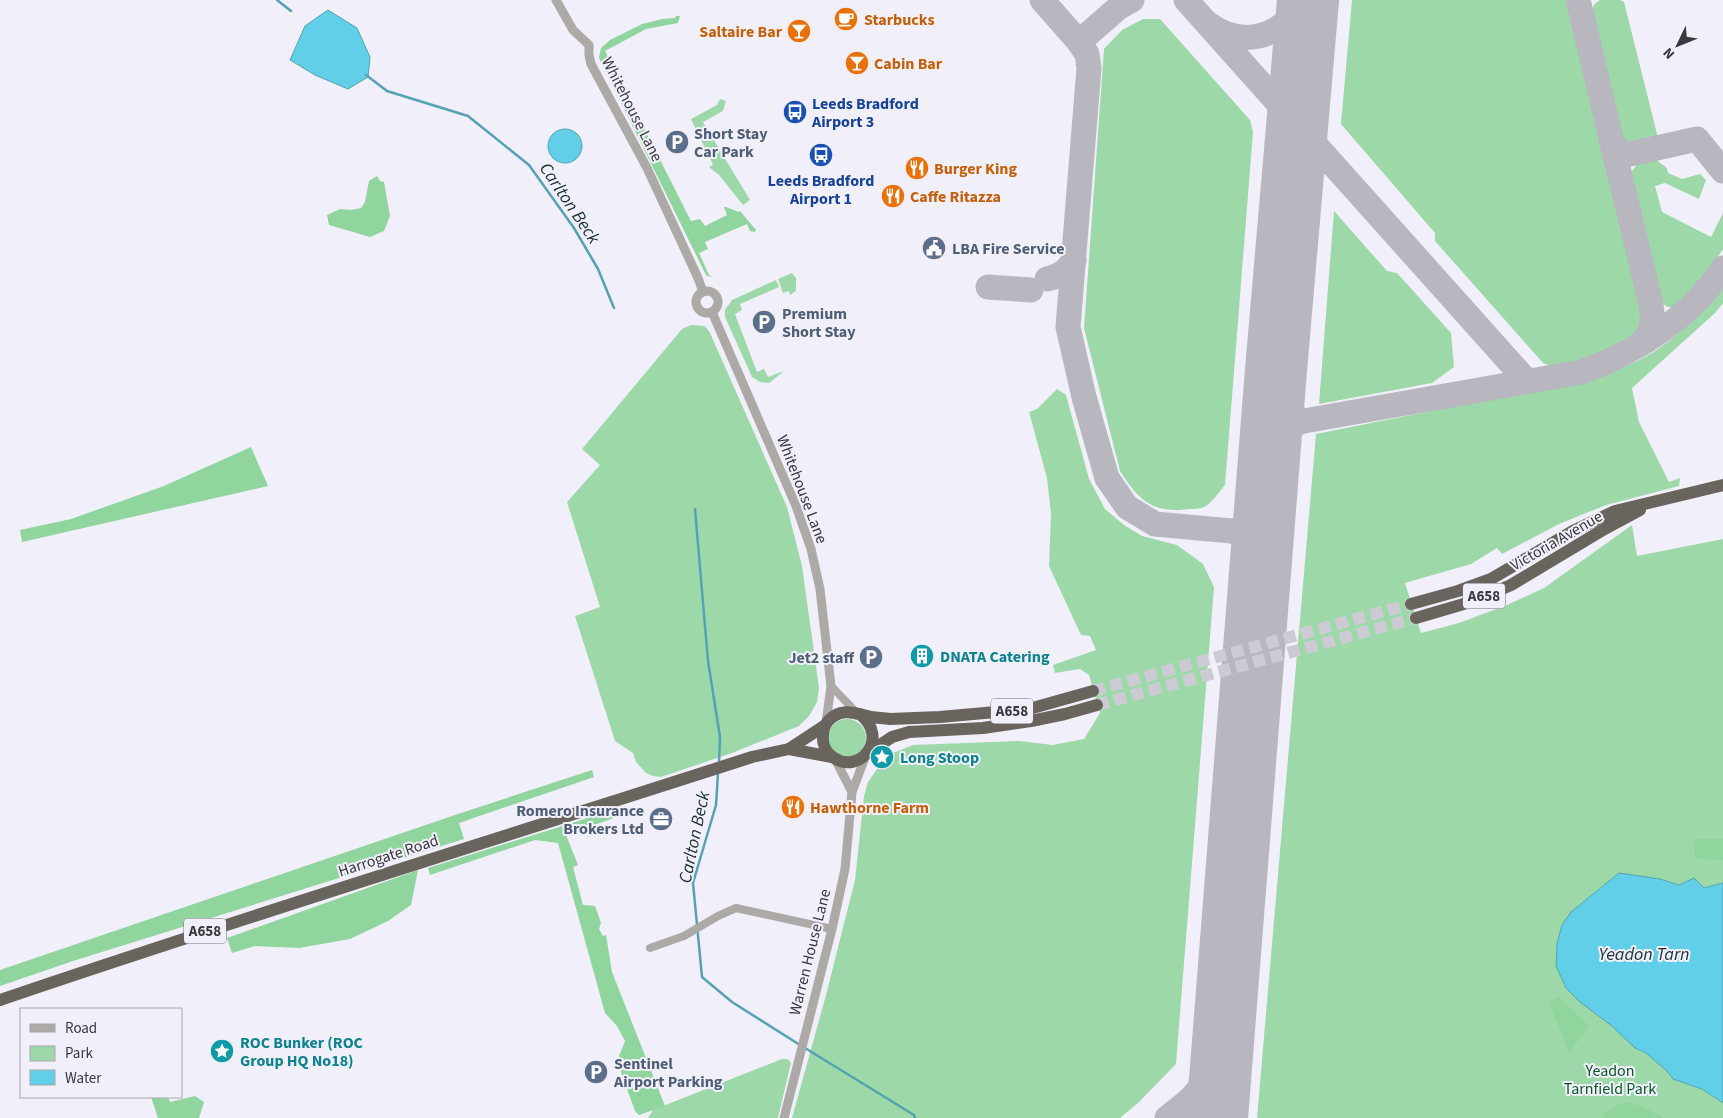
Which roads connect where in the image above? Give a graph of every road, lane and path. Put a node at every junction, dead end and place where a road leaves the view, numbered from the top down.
1 (556, 0) edge
2 (703, 292) junction
3 (712, 312) junction
4 (1723, 485) edge
5 (1653, 502) junction
6 (1411, 604) tunnel mouth
7 (1416, 618) tunnel mouth
8 (831, 686) junction
9 (1093, 691) tunnel mouth
10 (1097, 705) tunnel mouth
11 (859, 714) junction
12 (982, 714) junction
13 (825, 725) junction
14 (983, 728) junction
15 (789, 749) junction
16 (867, 754) junction
17 (834, 758) junction
18 (852, 792) junction
19 (832, 929) junction
20 (650, 948) dead end
21 (0, 1000) edge
22 (784, 1118) edge

1 - 2 street, Whitehouse Lane
2 - 3 street
2 - 3 street
3 - 8 street, Whitehouse Lane
4 - 5 highway, Victoria Avenue / A658
5 - 6 highway, Victoria Avenue / A658
5 - 7 highway, Victoria Avenue / A658
8 - 11 street
8 - 13 street, Whitehouse Lane
9 - 12 highway, A658
10 - 14 highway, A658
11 - 12 highway, A658
11 - 13 highway
11 - 16 highway
12 - 14 highway
13 - 15 highway, Harrogate Road / A658
13 - 17 highway
14 - 16 highway, A658
15 - 17 highway, Harrogate Road / A658
15 - 21 highway, Harrogate Road / A658
16 - 17 highway
16 - 18 street, Warren House Lane
17 - 18 street
18 - 19 street, Warren House Lane
19 - 20 street
19 - 22 street, Warren House Lane

